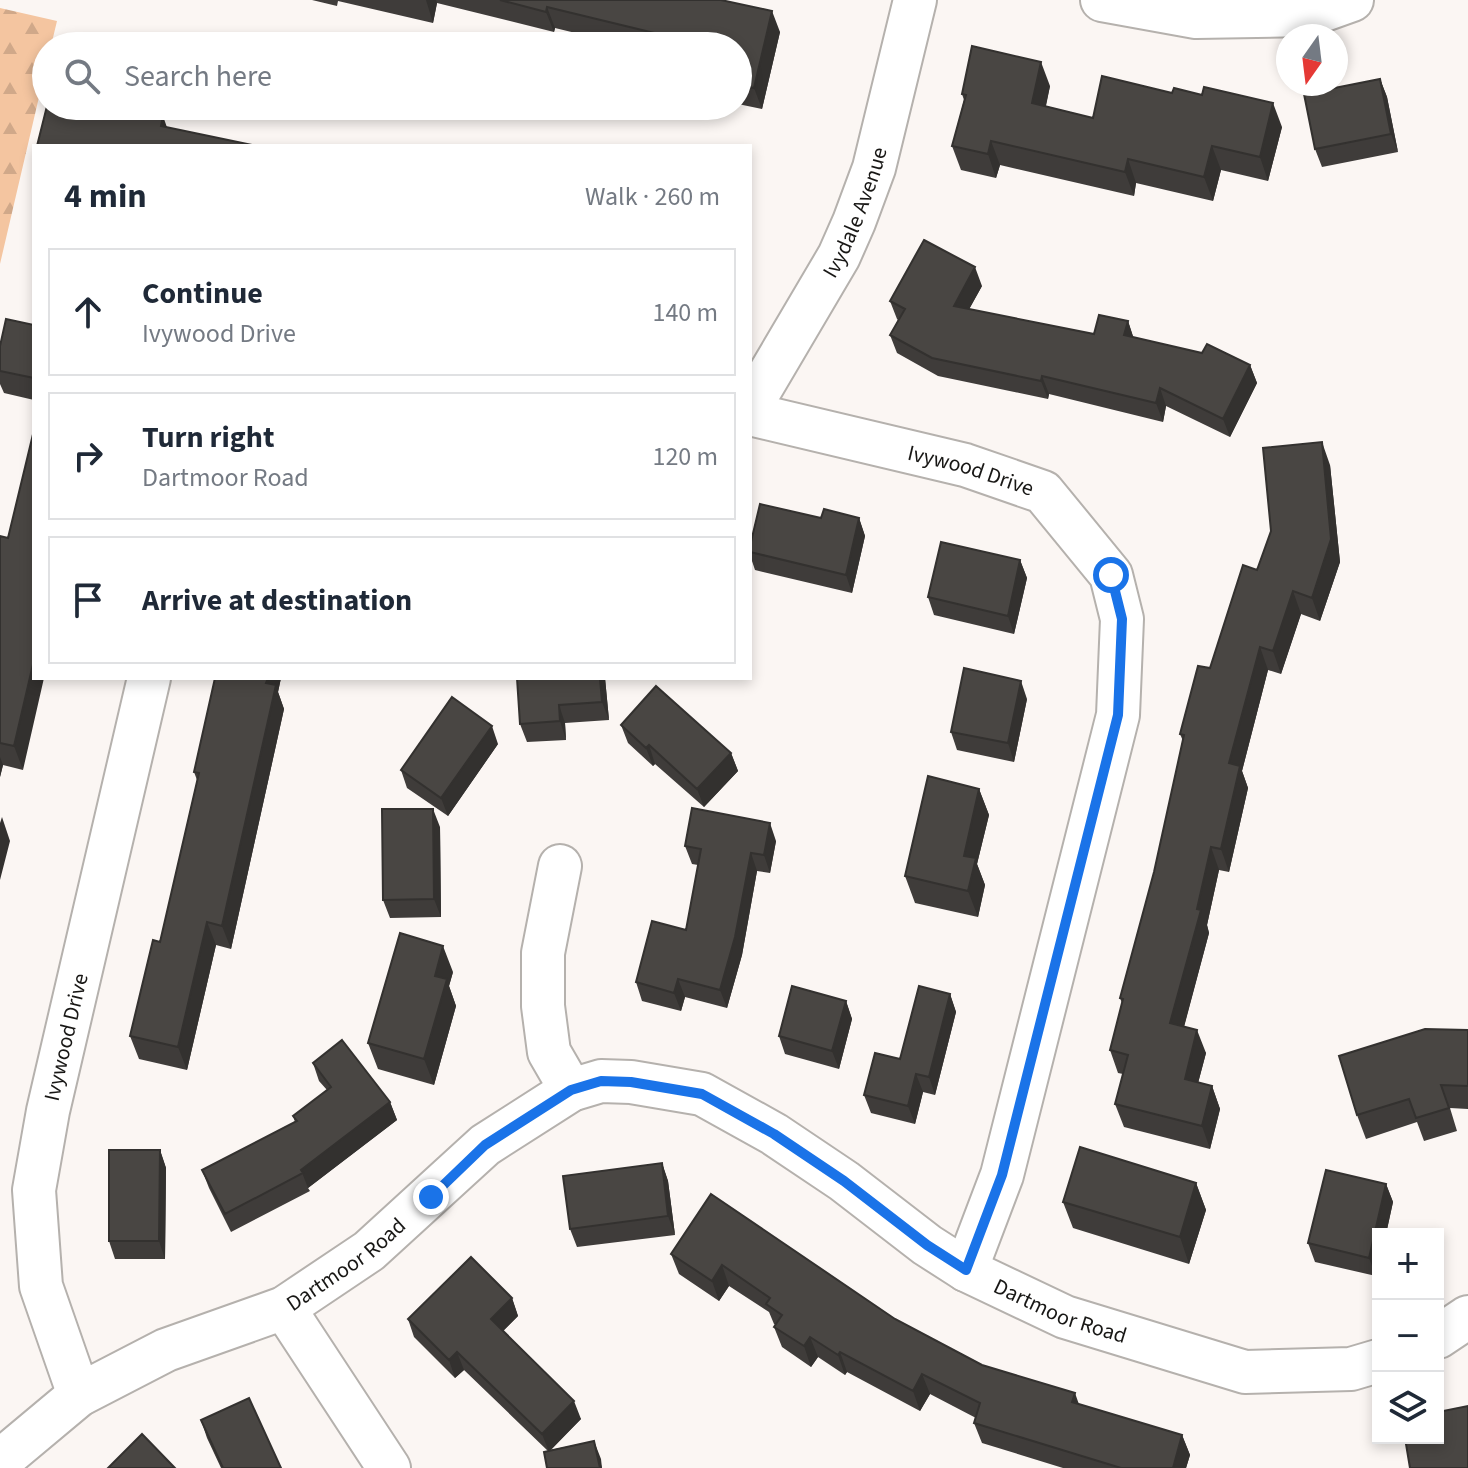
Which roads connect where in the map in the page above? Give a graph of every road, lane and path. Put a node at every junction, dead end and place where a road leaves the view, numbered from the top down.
1 (915, 0) edge
2 (1102, 0) edge
3 (1352, 0) edge
4 (752, 404) edge
5 (752, 414) edge
6 (149, 680) edge
7 (560, 866) dead end
8 (571, 1090) junction
9 (966, 1270) junction
10 (284, 1308) junction
11 (1468, 1317) edge
12 (1444, 1333) edge
13 (1372, 1363) edge
14 (79, 1395) junction
15 (0, 1461) edge
16 (389, 1468) edge

1 - 4 street, Ivydale Avenue
2 - 3 street
5 - 9 street, Ivywood Drive
6 - 14 street, Ivywood Drive
7 - 8 street
8 - 9 street, Dartmoor Road
8 - 10 street, Dartmoor Road
9 - 13 street, Dartmoor Road
10 - 14 street, Dartmoor Road
10 - 16 street
11 - 12 street
14 - 15 street, Dartmoor Road

